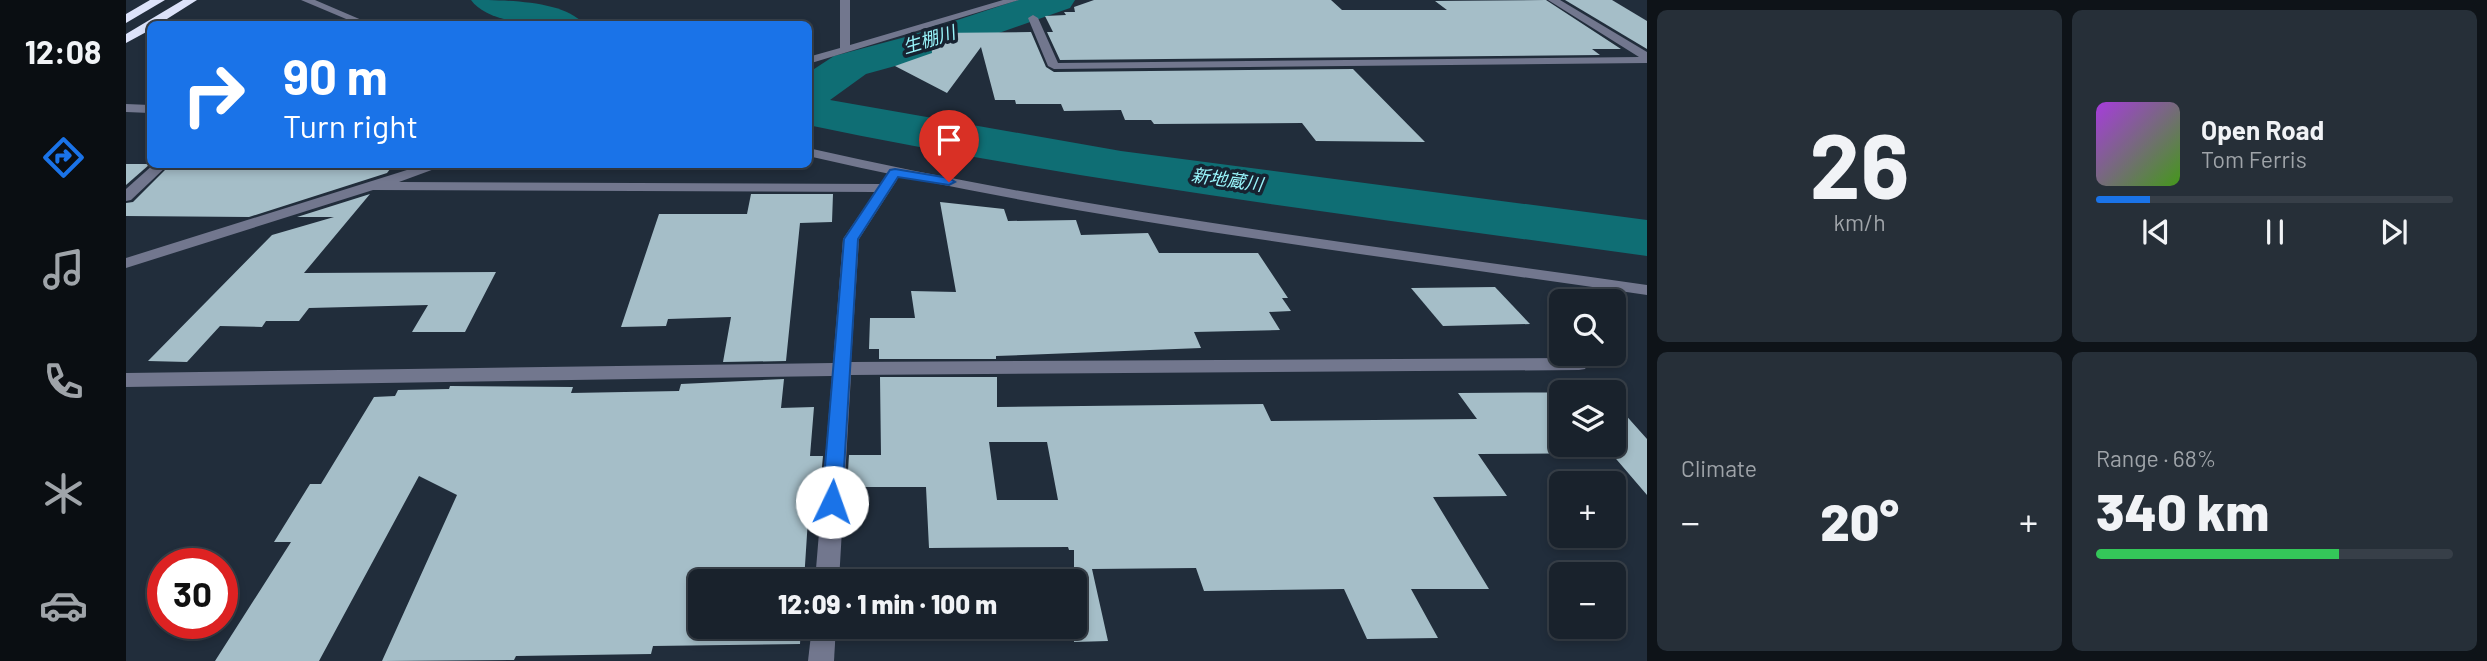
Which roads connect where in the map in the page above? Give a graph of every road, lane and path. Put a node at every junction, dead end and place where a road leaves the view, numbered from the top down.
1 (159, 0) edge
2 (181, 0) edge
3 (191, 0) edge
4 (306, 0) edge
5 (845, 0) edge
6 (1014, 0) edge
7 (1553, 0) edge
8 (346, 17) junction
9 (1033, 18) dead end
10 (126, 19) edge
11 (156, 21) edge
12 (340, 21) edge
13 (357, 21) edge
14 (147, 26) edge
15 (126, 33) edge
16 (126, 39) edge
17 (845, 51) junction
18 (1647, 59) edge
19 (812, 60) edge
20 (126, 108) edge
21 (147, 109) edge
22 (812, 153) edge
23 (159, 168) edge
24 (429, 168) edge
25 (890, 180) junction
26 (373, 186) junction
27 (126, 197) edge
28 (126, 263) edge
29 (1647, 290) edge
30 (1549, 364) edge
31 (840, 369) junction
32 (126, 380) edge
33 (828, 569) edge
34 (823, 639) edge
35 (821, 661) edge

1 - 10 highway
2 - 15 highway
3 - 11 highway
4 - 8 street
5 - 17 street
6 - 17 street
7 - 18 street
8 - 12 street
8 - 13 street
9 - 18 street
14 - 16 highway
17 - 19 street
20 - 21 street
22 - 25 street
23 - 27 street
24 - 26 street
25 - 26 street
25 - 29 street
25 - 31 street
26 - 28 street
30 - 31 street
31 - 32 street
31 - 33 street
34 - 35 street

